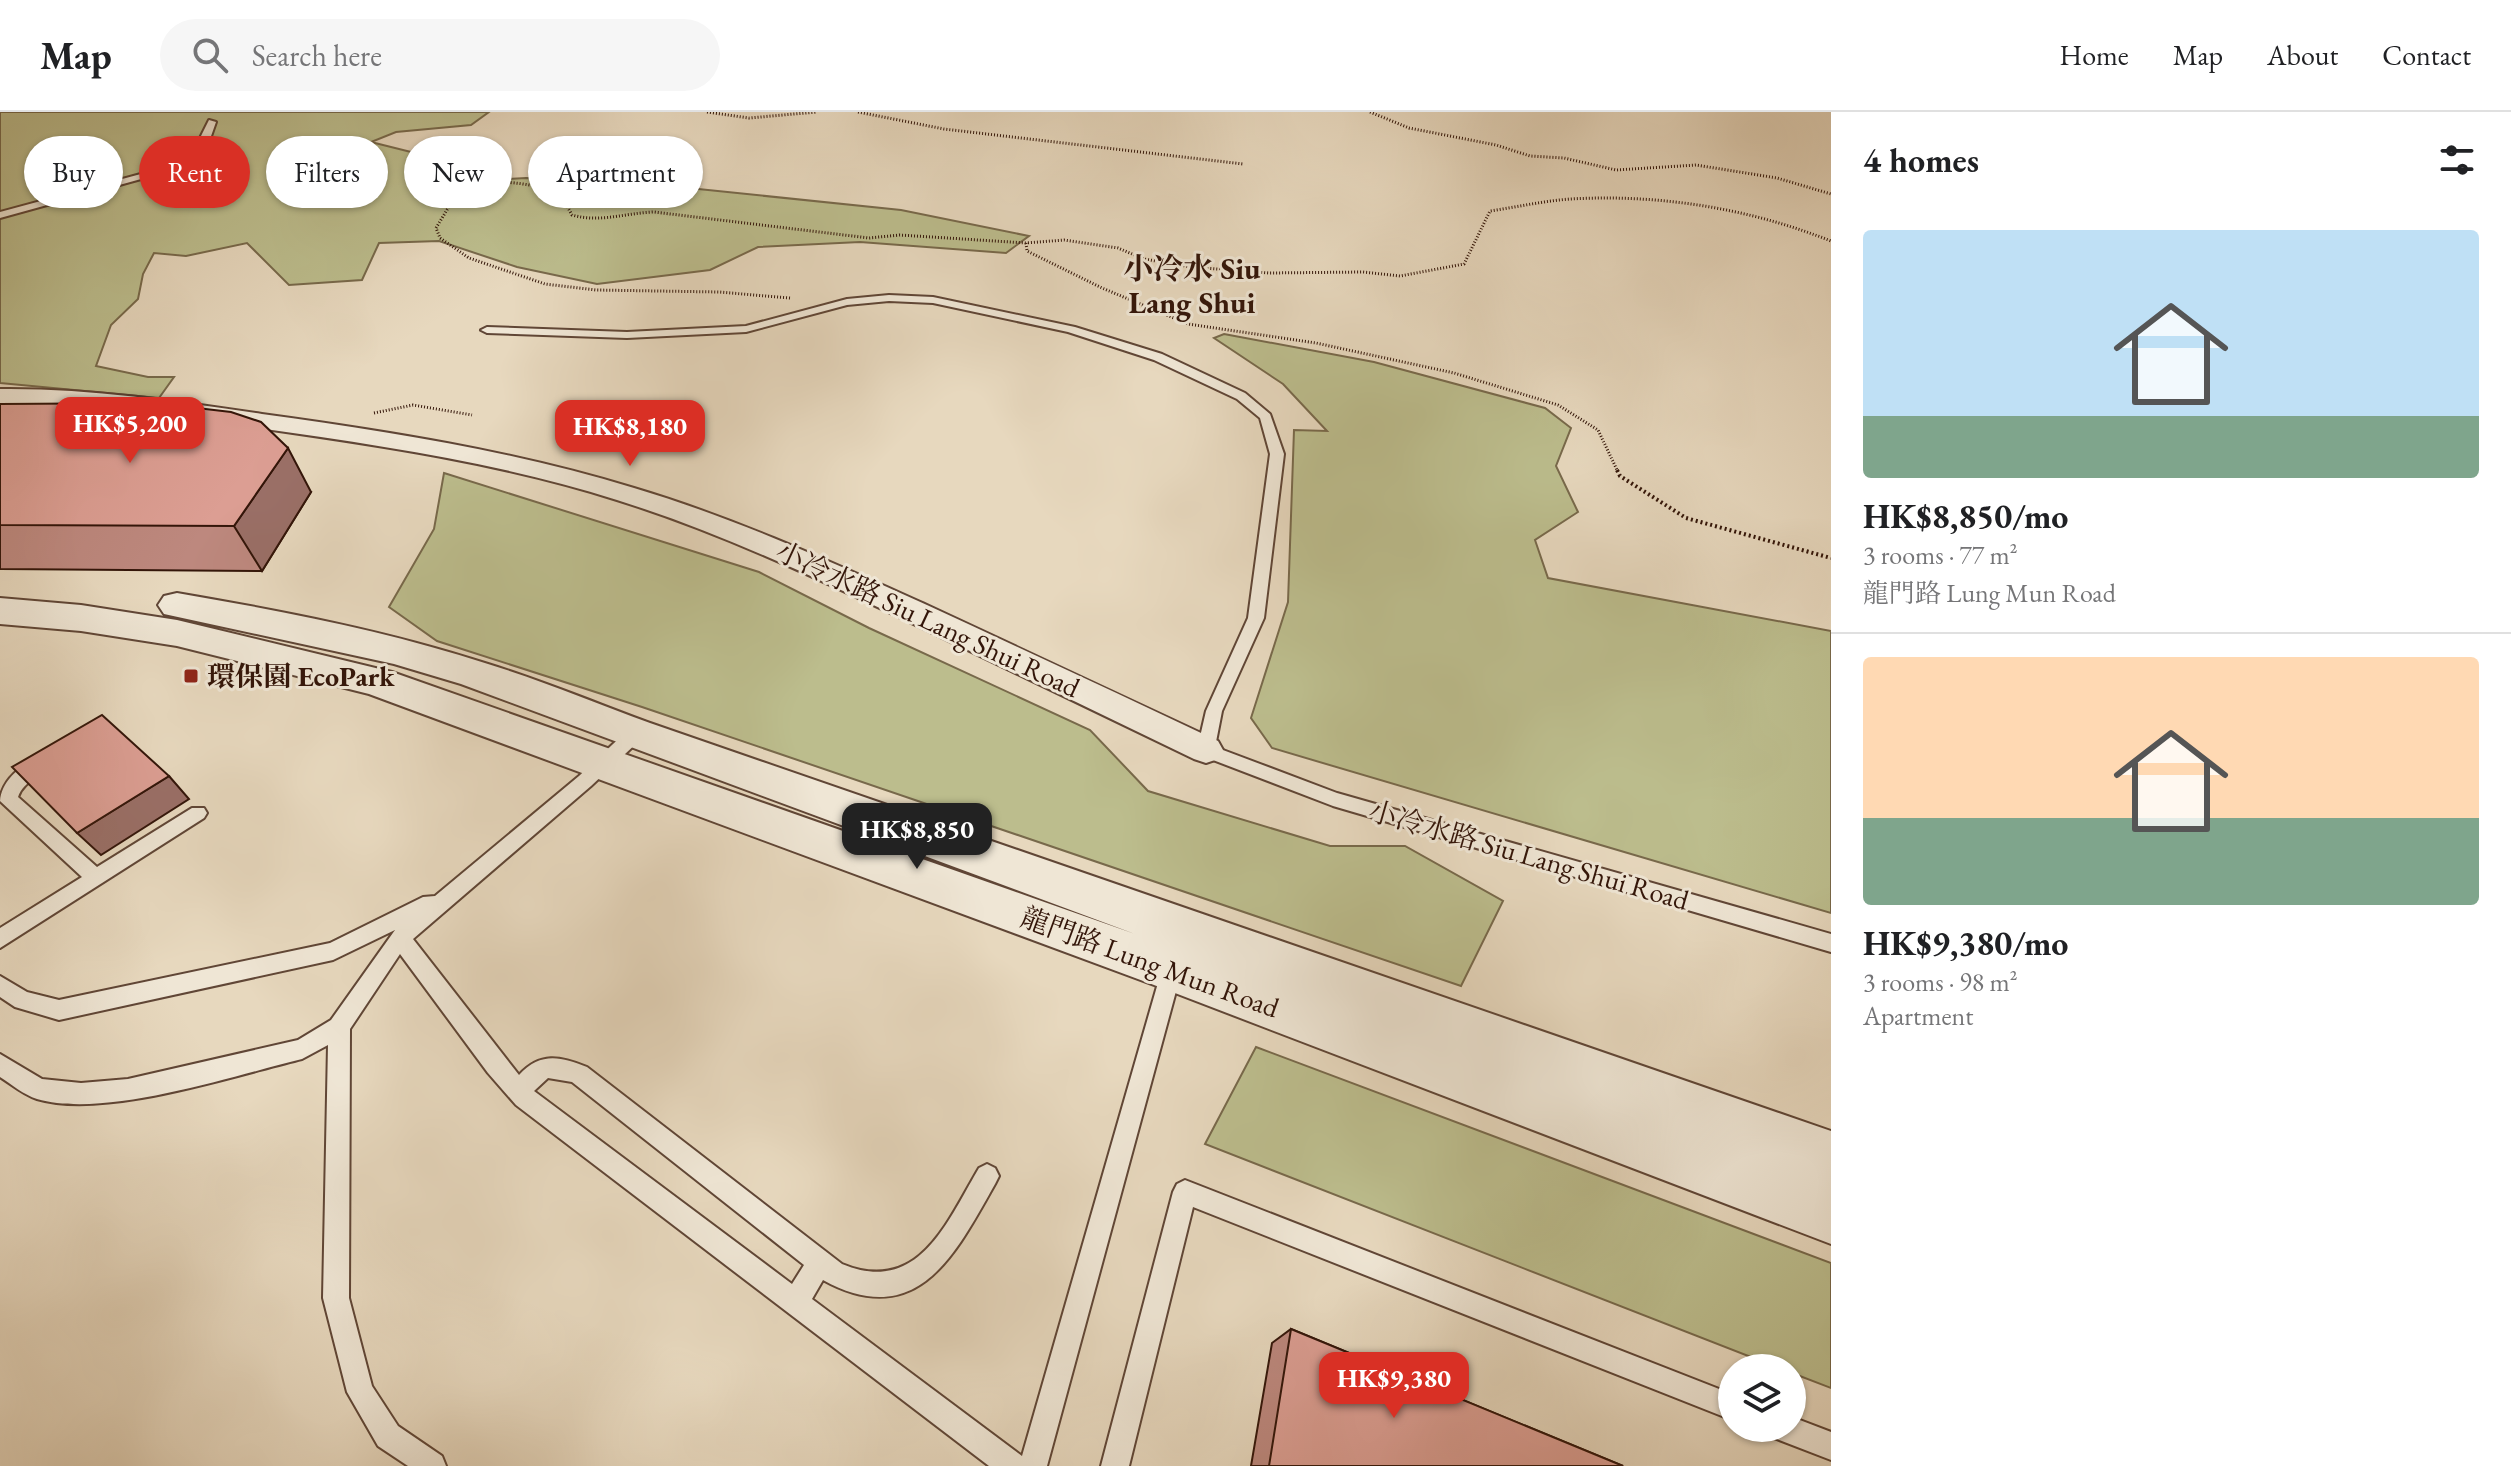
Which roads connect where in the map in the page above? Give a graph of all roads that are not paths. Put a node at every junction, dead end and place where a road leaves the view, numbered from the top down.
1 (212, 122) dead end
2 (0, 215) edge
3 (487, 330) dead end
4 (0, 396) edge
5 (0, 586) edge
6 (0, 611) edge
7 (620, 749) junction
8 (1206, 750) junction
9 (61, 753) edge
10 (198, 813) dead end
11 (96, 878) junction
12 (463, 886) junction
13 (400, 938) junction
14 (0, 939) edge
15 (1831, 943) edge
16 (1172, 969) junction
17 (0, 985) edge
18 (339, 1027) junction
19 (0, 1064) edge
20 (519, 1092) junction
21 (1831, 1160) edge
22 (987, 1176) dead end
23 (1831, 1215) edge
24 (820, 1262) junction
25 (795, 1304) junction
26 (1718, 1401) edge
27 (1806, 1436) edge
28 (1831, 1446) edge
29 (432, 1466) edge
30 (1012, 1466) edge
31 (1033, 1466) edge
32 (1115, 1466) edge

1 - 2 lane
3 - 8 lane
4 - 8 street, 小冷水路 Siu Lang Shui Road
5 - 7 street, 龍門路 Lung Mun Road
6 - 7 street, 龍門路 Lung Mun Road
7 - 12 lane
7 - 16 street, 龍門路 Lung Mun Road
7 - 21 street, 龍門路 Lung Mun Road
8 - 15 lane, 小冷水路 Siu Lang Shui Road
9 - 11 lane
10 - 11 lane
11 - 14 lane
12 - 13 lane
12 - 17 lane
13 - 18 lane
13 - 20 lane
16 - 23 street, 龍門路 Lung Mun Road
16 - 31 lane
18 - 19 lane
18 - 29 lane
20 - 24 lane
20 - 25 lane
22 - 24 lane
24 - 25 lane
25 - 30 lane
26 - 32 lane
27 - 28 lane

